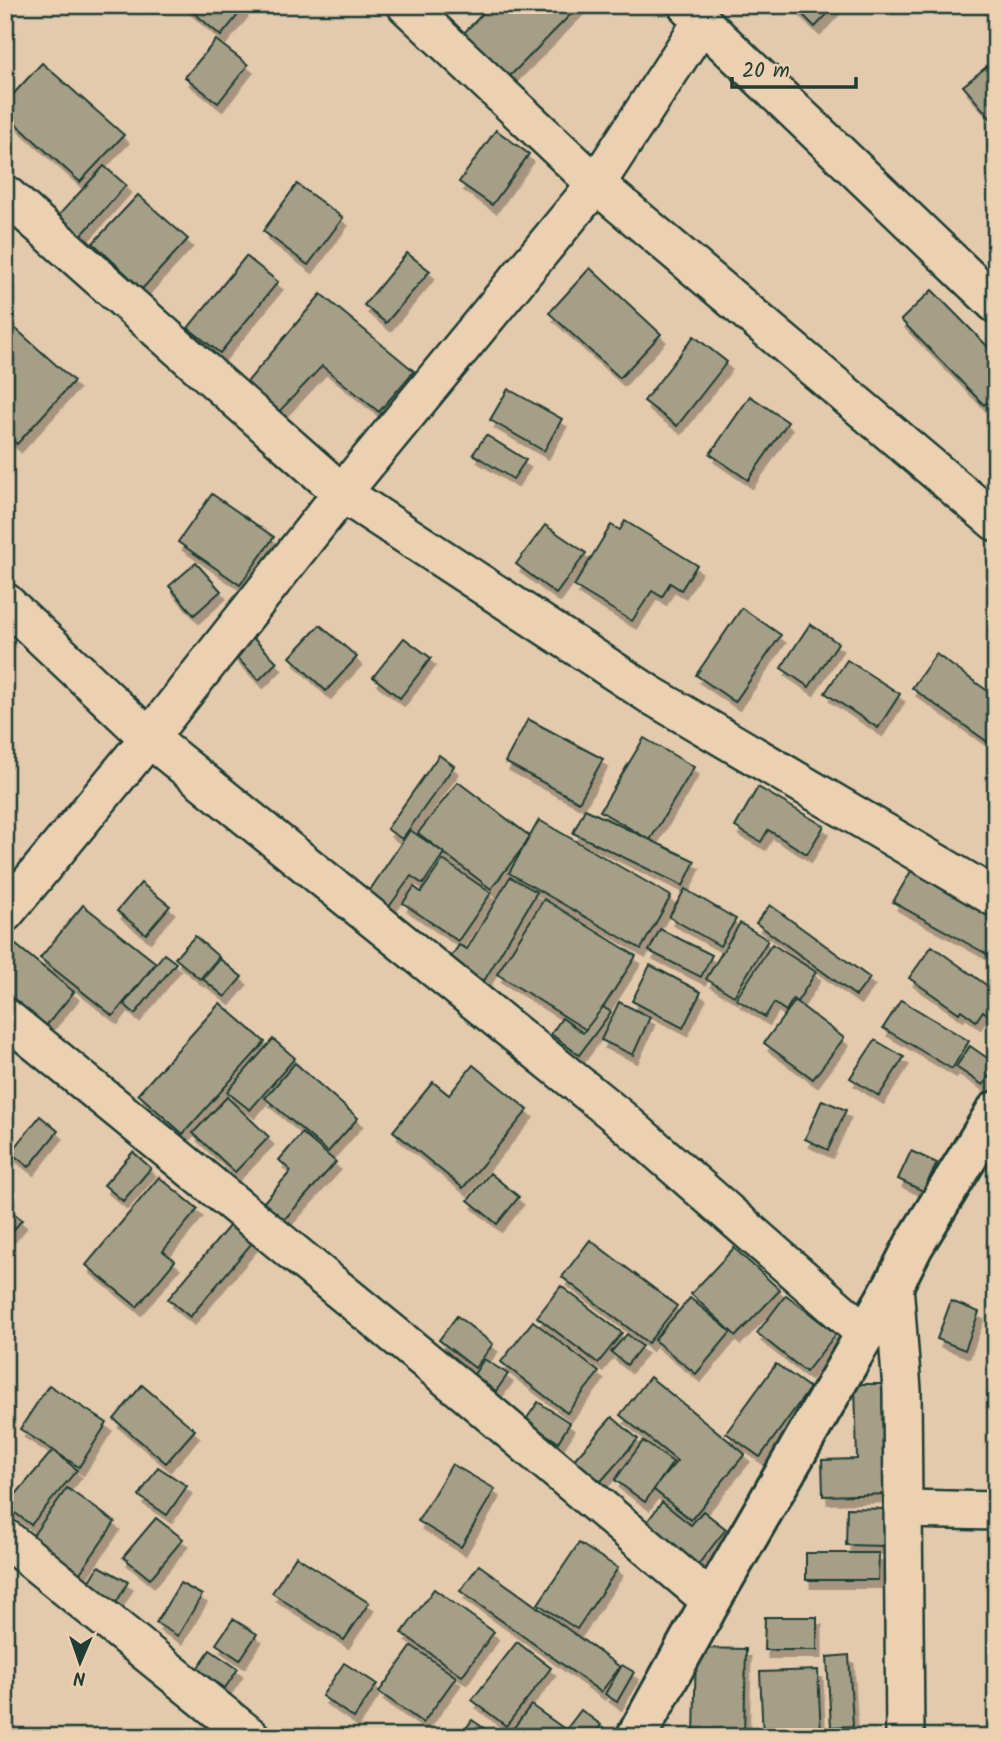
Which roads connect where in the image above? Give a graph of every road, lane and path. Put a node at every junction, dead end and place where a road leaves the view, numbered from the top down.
1 (406, 5) edge
2 (694, 14) edge
3 (596, 184) junction
4 (5, 194) edge
5 (996, 304) edge
6 (342, 493) junction
7 (996, 522) edge
8 (5, 602) edge
9 (149, 738) junction
10 (996, 898) edge
11 (5, 914) edge
12 (5, 1017) edge
13 (996, 1111) edge
14 (894, 1284) junction
15 (866, 1334) junction
16 (904, 1508) junction
17 (996, 1511) edge
18 (5, 1538) edge
19 (711, 1601) junction
20 (251, 1737) edge
21 (636, 1737) edge
22 (905, 1737) edge

1 - 3 street
2 - 3 street
2 - 5 street
3 - 6 street
3 - 7 street
4 - 6 street
6 - 9 street
6 - 10 street
8 - 9 street
9 - 11 street
9 - 15 street
12 - 19 street
13 - 14 street
14 - 15 street
14 - 16 street
15 - 19 street
16 - 17 street
16 - 22 street
18 - 20 street
19 - 21 street

